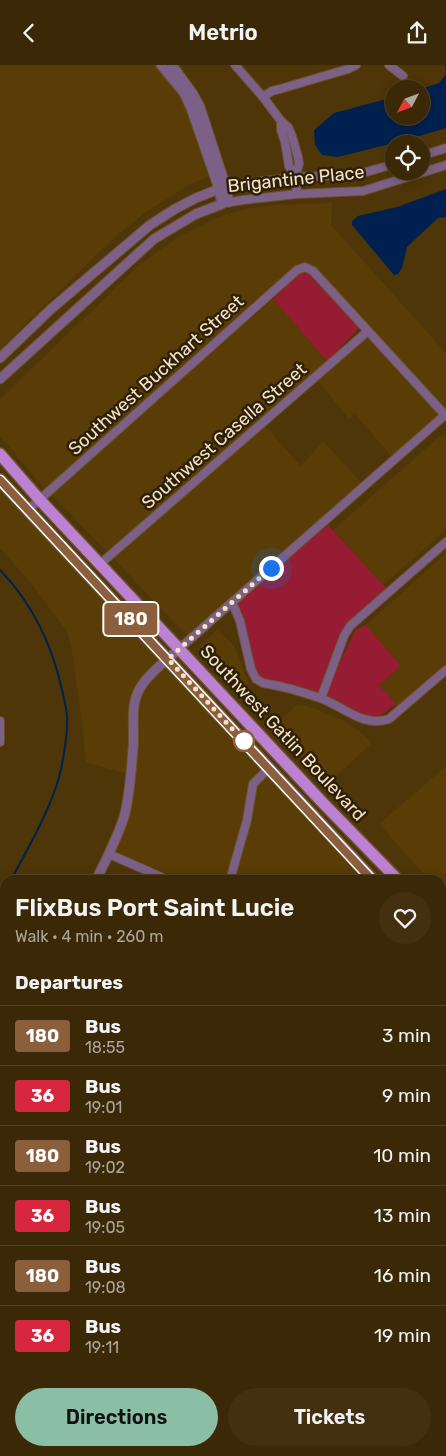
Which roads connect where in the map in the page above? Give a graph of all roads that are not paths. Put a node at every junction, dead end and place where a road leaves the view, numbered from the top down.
1 (161, 65) edge
2 (172, 65) edge
3 (235, 65) edge
4 (356, 65) edge
5 (389, 65) edge
6 (402, 76) dead end
7 (263, 97) junction
8 (446, 148) edge
9 (430, 153) edge
10 (446, 165) edge
11 (385, 167) edge
12 (295, 177) junction
13 (222, 188) junction
14 (297, 195) junction
15 (226, 203) junction
16 (368, 331) junction
17 (0, 358) edge
18 (0, 379) edge
19 (446, 415) edge
20 (0, 454) edge
21 (0, 480) edge
22 (39, 499) junction
23 (28, 510) junction
24 (446, 542) edge
25 (100, 564) junction
26 (232, 601) junction
27 (180, 648) junction
28 (168, 659) junction
29 (446, 670) edge
30 (321, 698) junction
31 (0, 721) edge
32 (0, 742) edge
33 (268, 768) junction
34 (109, 854) junction
35 (98, 875) edge
36 (157, 875) edge
37 (231, 875) edge
38 (367, 875) edge
39 (393, 875) edge

1 - 13 street
2 - 13 street
3 - 7 street
4 - 7 street
5 - 6 street
7 - 12 street
8 - 9 street
10 - 14 street, Brigantine Place
11 - 12 street, Brigantine Place
12 - 13 street, Brigantine Place
12 - 14 street
13 - 15 street
13 - 17 street, Brigantine Place
14 - 15 street, Brigantine Place
15 - 18 street, Brigantine Place
16 - 19 street
16 - 22 street, Southwest Buckhart Street
16 - 25 street, Southwest Casella Street
19 - 26 street
20 - 22 main road, Southwest Gatlin Boulevard
21 - 23 main road, Southwest Gatlin Boulevard
22 - 23 street, Southwest Buckhart Street
22 - 25 main road, Southwest Gatlin Boulevard
23 - 28 main road, Southwest Gatlin Boulevard
24 - 30 street
25 - 27 main road, Southwest Gatlin Boulevard
26 - 27 street
26 - 30 street
27 - 28 street
27 - 39 main road, Southwest Gatlin Boulevard
28 - 33 main road, Southwest Gatlin Boulevard
28 - 34 street
29 - 30 street
31 - 32 street
33 - 37 street
33 - 38 main road, Southwest Gatlin Boulevard
34 - 35 street
34 - 36 street

